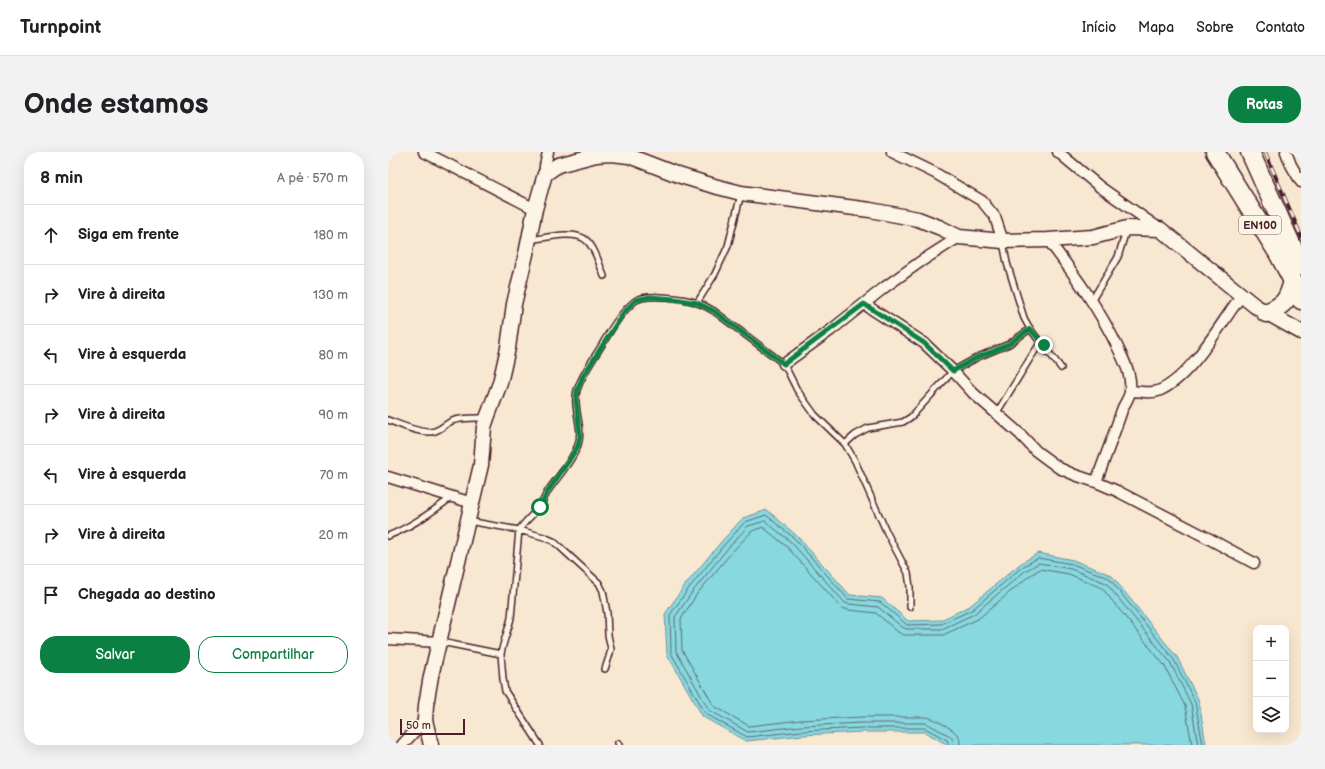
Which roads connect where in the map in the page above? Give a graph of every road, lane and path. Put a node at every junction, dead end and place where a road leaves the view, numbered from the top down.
1 (424, 152) edge
2 (548, 152) edge
3 (892, 152) edge
4 (1058, 152) edge
5 (1215, 152) edge
6 (1250, 152) edge
7 (1286, 152) edge
8 (629, 154) edge
9 (545, 174) junction
10 (1301, 182) edge
11 (741, 193) junction
12 (535, 209) junction
13 (1127, 228) junction
14 (1160, 229) junction
15 (959, 237) junction
16 (529, 240) junction
17 (1048, 240) junction
18 (1003, 241) junction
19 (1297, 274) edge
20 (604, 276) dead end
21 (1241, 296) junction
22 (1092, 300) junction
23 (1301, 300) edge
24 (697, 303) junction
25 (864, 304) junction
26 (1266, 313) junction
27 (1030, 329) junction
28 (1301, 332) edge
29 (1042, 342) junction
30 (784, 364) junction
31 (1061, 368) dead end
32 (953, 371) junction
33 (1130, 391) junction
34 (996, 414) junction
35 (487, 418) junction
36 (388, 420) edge
37 (845, 444) junction
38 (388, 477) edge
39 (1096, 482) junction
40 (453, 496) junction
41 (472, 502) junction
42 (467, 520) junction
43 (520, 530) junction
44 (388, 536) edge
45 (1254, 563) dead end
46 (910, 607) dead end
47 (388, 639) edge
48 (439, 642) junction
49 (502, 654) junction
50 (605, 669) dead end
51 (425, 720) junction
52 (402, 745) edge
53 (431, 745) edge
54 (540, 745) edge

1 - 12 street
2 - 9 street
3 - 18 street
4 - 14 street
5 - 19 highway, EN100
6 - 19 highway, EN100
7 - 10 street
8 - 9 street
8 - 11 street
9 - 12 street
11 - 15 street
11 - 24 lane
12 - 16 street
13 - 14 street
13 - 17 street
13 - 22 lane
14 - 21 street
15 - 18 street
15 - 25 street
16 - 20 lane
16 - 35 street
17 - 18 street
17 - 22 street
18 - 27 lane
19 - 23 highway, EN100
19 - 26 highway
21 - 26 street
21 - 33 street
22 - 33 street
24 - 30 lane
24 - 43 lane
25 - 30 street
25 - 32 street
26 - 28 street
27 - 29 lane
27 - 32 lane
29 - 31 lane
29 - 34 lane
30 - 37 lane
32 - 34 street
32 - 37 lane
33 - 39 street
34 - 39 street
35 - 36 lane
35 - 41 street
37 - 46 lane
38 - 40 street
39 - 45 street
40 - 41 street
40 - 44 lane
41 - 42 street
42 - 43 lane
42 - 48 street
43 - 49 lane
43 - 50 lane
47 - 48 street
48 - 49 lane
48 - 51 street
49 - 54 lane
51 - 52 street
51 - 53 street

